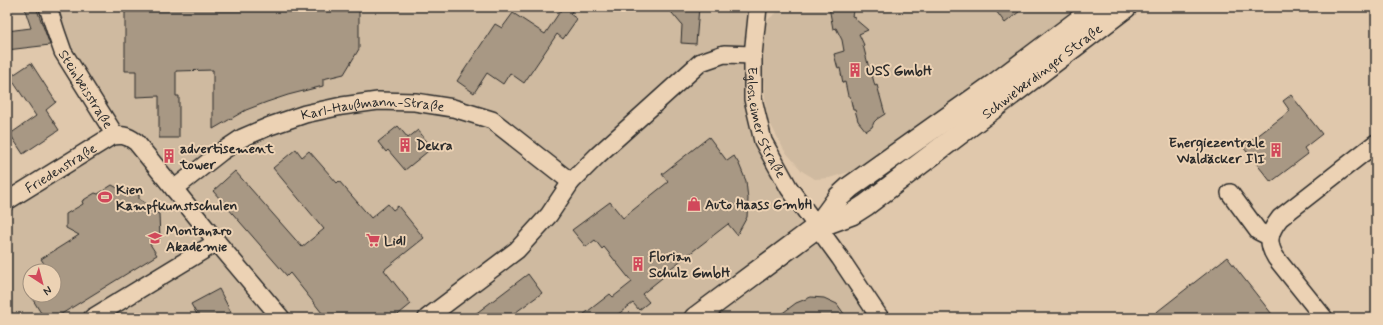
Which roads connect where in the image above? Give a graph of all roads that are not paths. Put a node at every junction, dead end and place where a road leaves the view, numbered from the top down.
1 (48, 7) edge
2 (758, 7) edge
3 (1097, 7) edge
4 (1126, 7) edge
5 (753, 55) junction
6 (944, 119) junction
7 (115, 135) junction
8 (957, 136) junction
9 (1376, 143) edge
10 (571, 182) junction
11 (174, 189) junction
12 (1230, 193) dead end
13 (7, 201) edge
14 (817, 227) junction
15 (1270, 238) junction
16 (217, 242) junction
17 (92, 318) edge
18 (281, 318) edge
19 (426, 318) edge
20 (696, 318) edge
21 (880, 318) edge
22 (1324, 318) edge

1 - 7 street, Steinbeisstraße
2 - 5 street, Eglosheimer Straße
3 - 6 main road, Schwieberdinger Straße
4 - 8 main road, Schwieberdinger Straße
5 - 10 street
5 - 14 street, Eglosheimer Straße
6 - 8 main road
6 - 14 main road, Schwieberdinger Straße
7 - 11 street, Steinbeisstraße
7 - 13 street, Friedenstraße
8 - 14 main road, Schwieberdinger Straße
9 - 15 street
10 - 11 street, Karl-Haußmann-Straße
10 - 19 street
11 - 16 street, Steinbeisstraße
12 - 15 street
14 - 20 main road, Schwieberdinger Straße
14 - 21 street, Eglosheimer Straße
15 - 22 street
16 - 17 street
16 - 18 street, Steinbeisstraße

